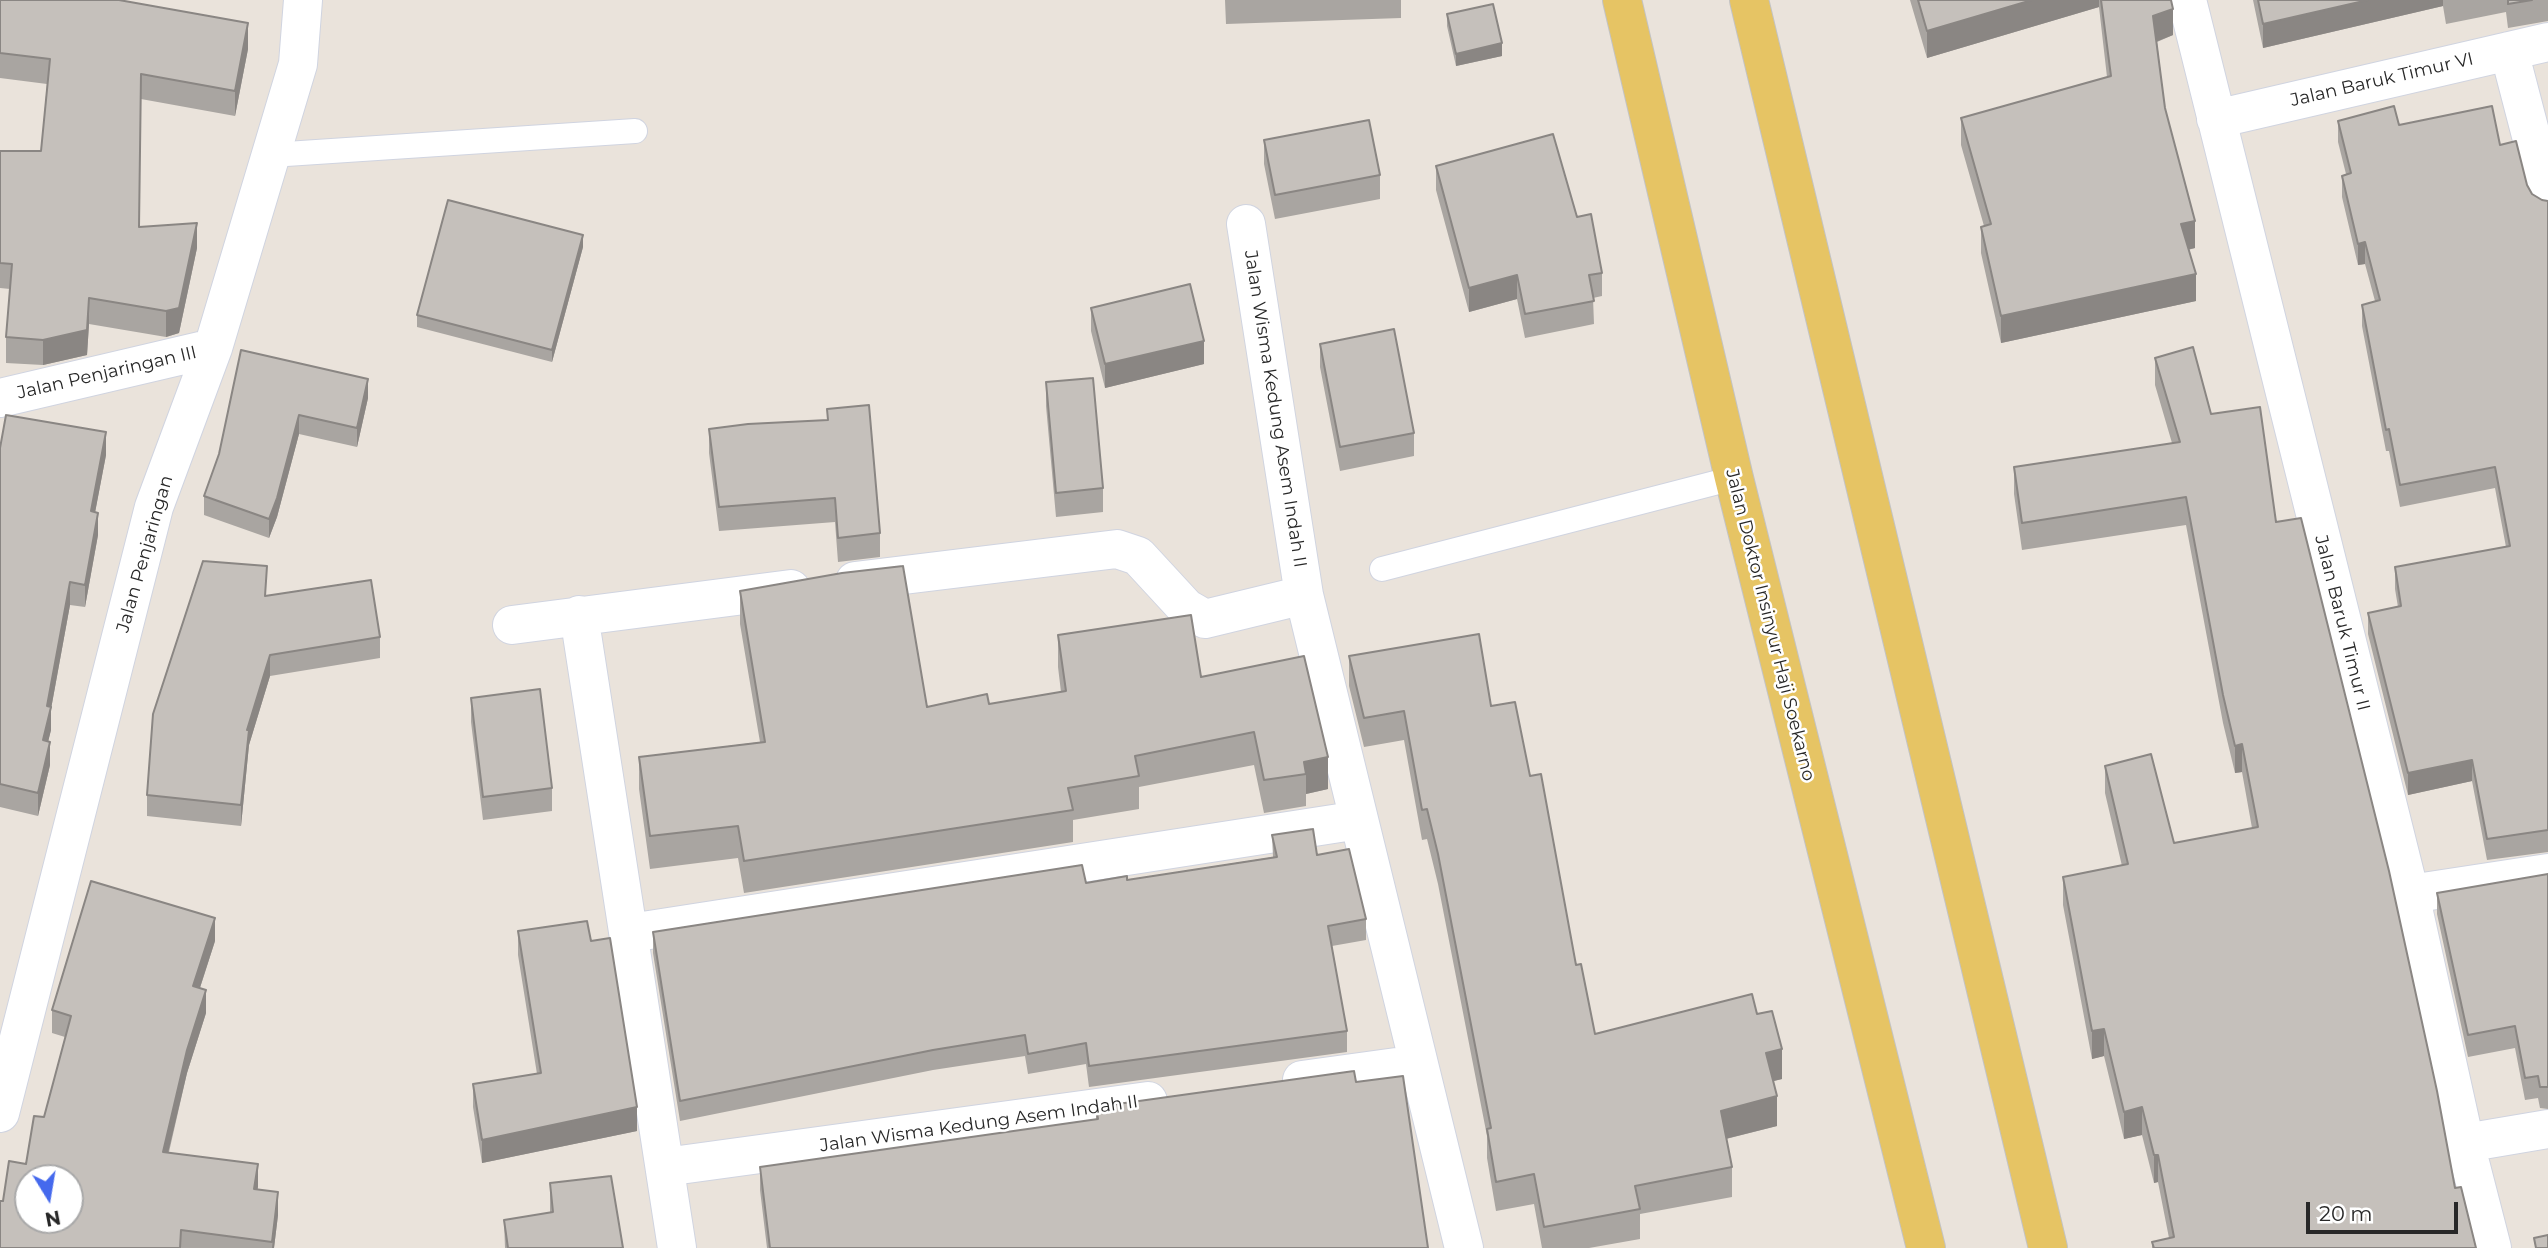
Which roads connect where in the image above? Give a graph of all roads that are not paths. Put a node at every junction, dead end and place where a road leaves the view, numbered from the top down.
1 (303, 0) edge
2 (1622, 0) edge
3 (1749, 0) edge
4 (2187, 0) edge
5 (2548, 42) edge
6 (2510, 51) junction
7 (2216, 119) junction
8 (635, 131) dead end
9 (271, 155) junction
10 (2548, 201) edge
11 (1246, 224) dead end
12 (213, 348) junction
13 (0, 398) edge
14 (1734, 478) junction
15 (1382, 569) dead end
16 (1304, 595) junction
17 (579, 615) junction
18 (512, 625) dead end
19 (1359, 820) junction
20 (2548, 873) edge
21 (2410, 894) junction
22 (629, 933) junction
23 (1418, 1064) junction
24 (1267, 1085) edge
25 (1185, 1096) edge
26 (0, 1113) edge
27 (2548, 1129) edge
28 (2465, 1143) junction
29 (665, 1167) junction
30 (677, 1248) edge
31 (1464, 1248) edge
32 (1926, 1248) edge
33 (2048, 1248) edge
34 (2492, 1248) edge

1 - 9 street, Jalan Penjaringan
2 - 14 main road, Jalan Doktor Insinyur Haji Soekarno
3 - 33 main road
4 - 7 street, Jalan Baruk Timur II
5 - 6 street, Jalan Baruk Timur VI
6 - 7 street, Jalan Baruk Timur VI
6 - 10 street
7 - 21 street, Jalan Baruk Timur II
8 - 9 lane
9 - 12 street, Jalan Penjaringan
11 - 16 street, Jalan Wisma Kedung Asem Indah II
12 - 13 street, Jalan Penjaringan III
12 - 26 street, Jalan Penjaringan
14 - 15 lane
14 - 32 main road, Jalan Doktor Insinyur Haji Soekarno
16 - 17 street
16 - 19 street, Jalan Wisma Kedung Asem Indah II
17 - 18 street
17 - 22 street
19 - 22 street
19 - 23 street, Jalan Wisma Kedung Asem Indah II
20 - 21 street
21 - 28 street, Jalan Baruk Timur II
22 - 29 street
23 - 24 street
23 - 31 street, Jalan Wisma Kedung Asem Indah II
25 - 29 street, Jalan Wisma Kedung Asem Indah II
27 - 28 street
28 - 34 street, Jalan Baruk Timur II
29 - 30 street

